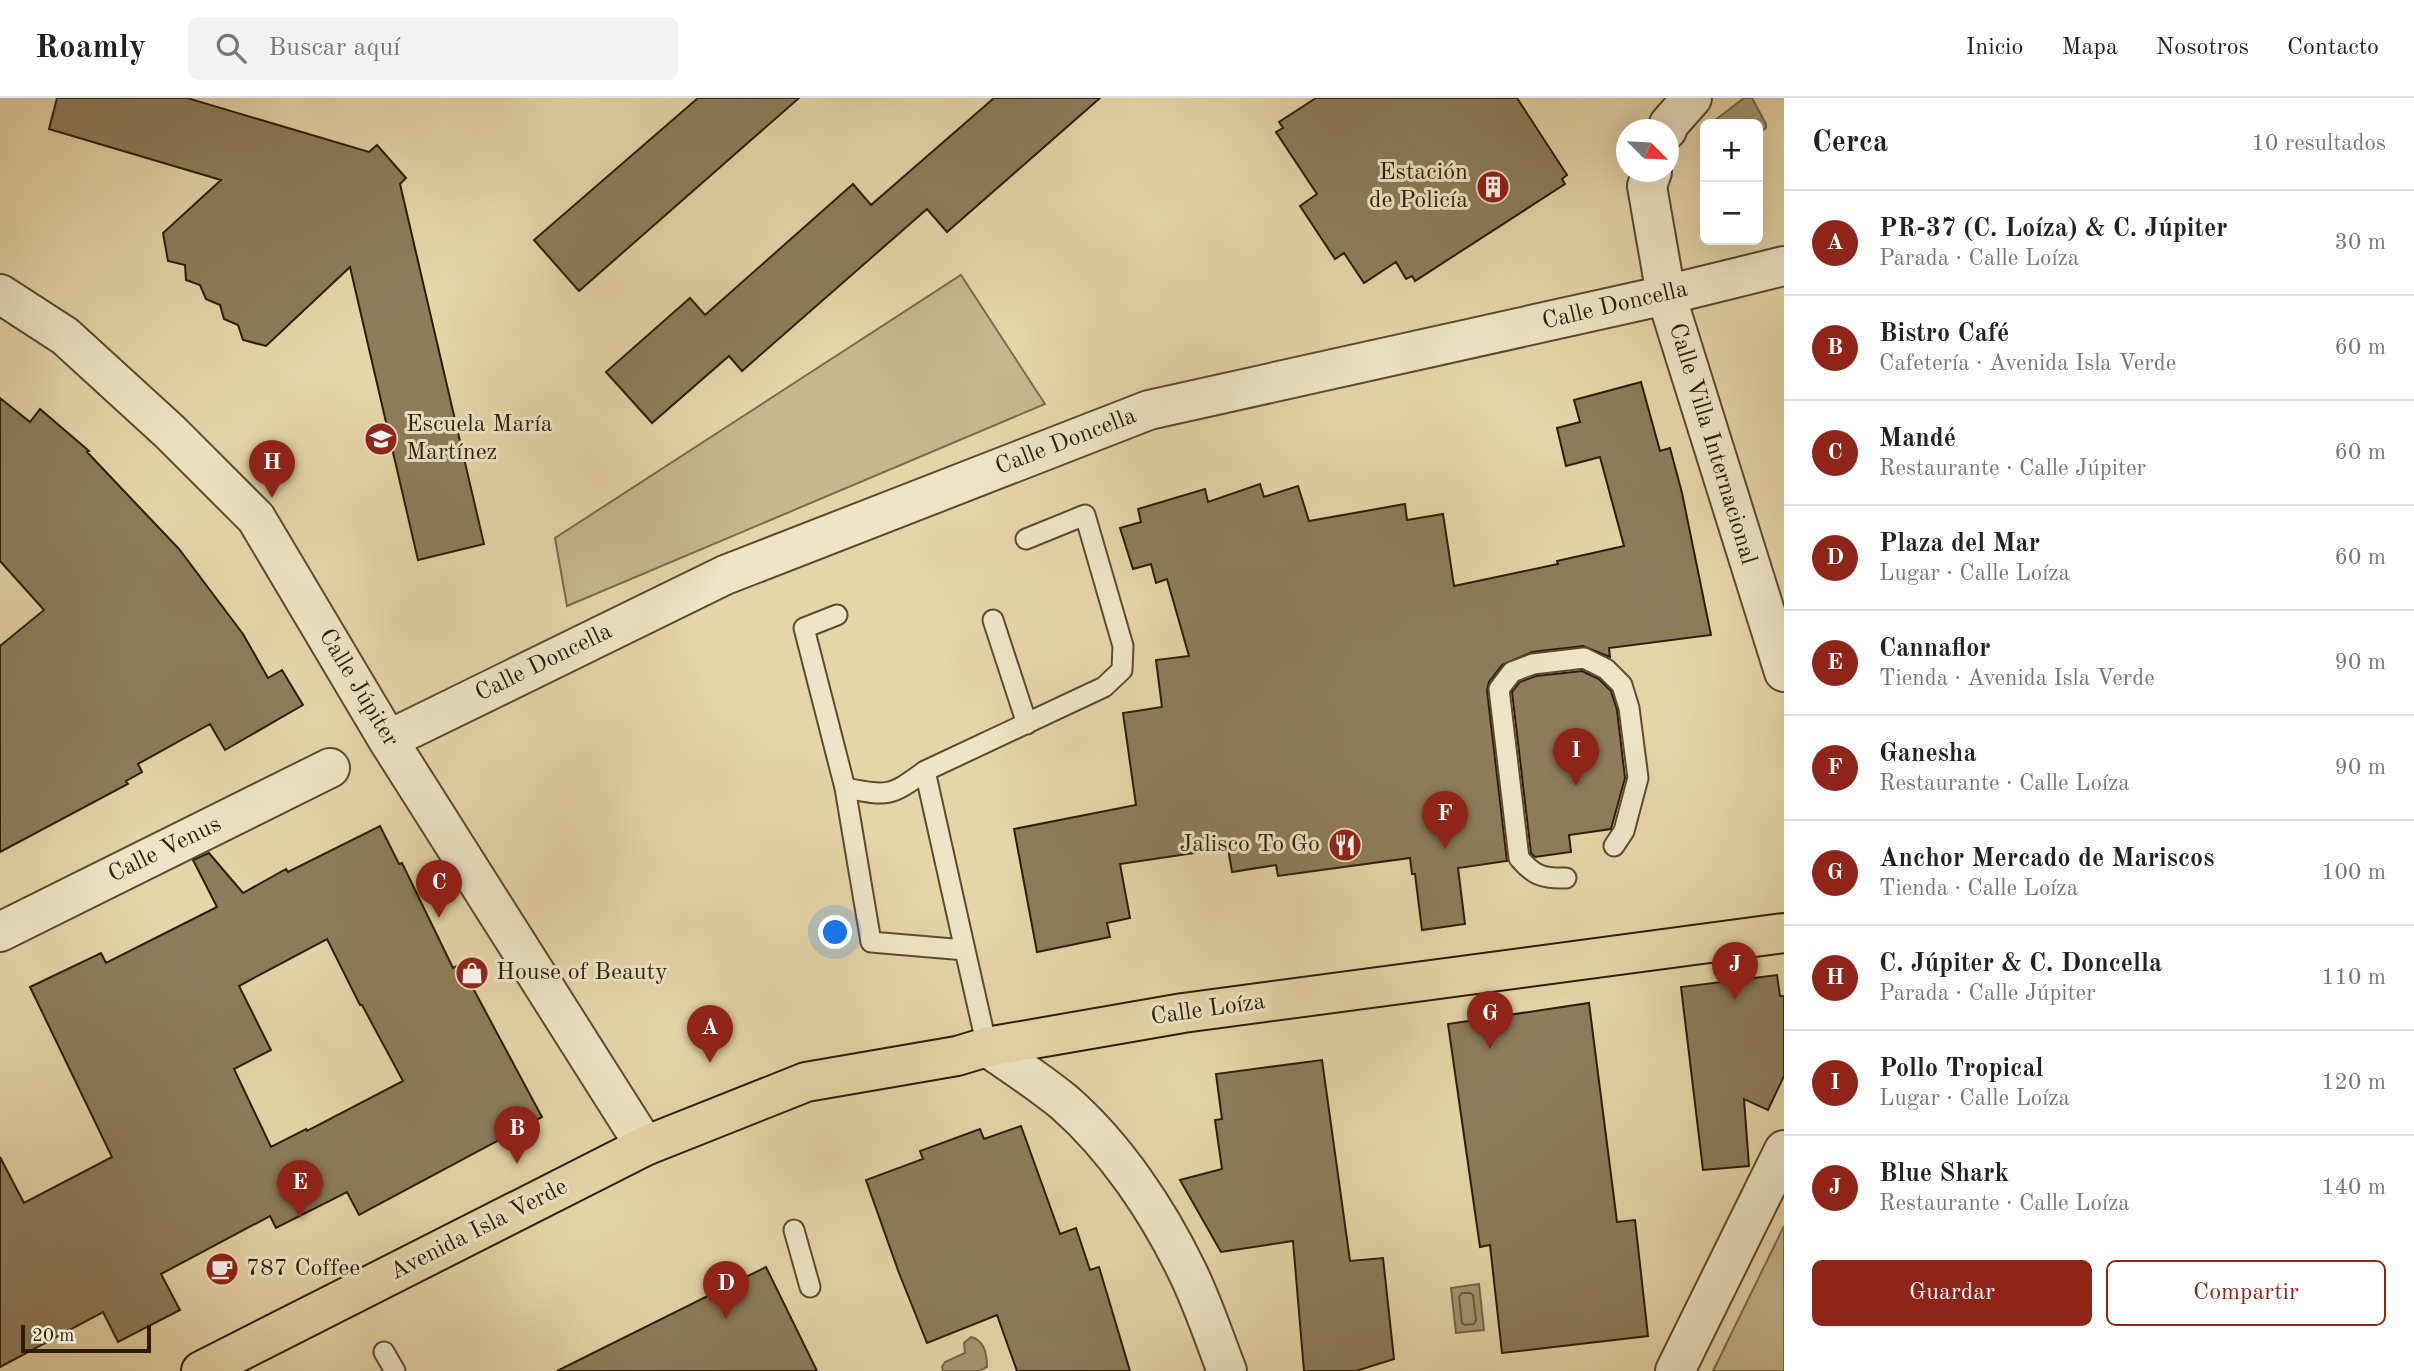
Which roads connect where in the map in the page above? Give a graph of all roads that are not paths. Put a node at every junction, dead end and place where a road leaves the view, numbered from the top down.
1 (1692, 98) edge
2 (1673, 119) edge
3 (1649, 182) edge
4 (1784, 266) edge
5 (0, 294) edge
6 (1666, 295) junction
7 (1026, 539) dead end
8 (837, 615) dead end
9 (993, 620) dead end
10 (1784, 672) edge
11 (1027, 724) junction
12 (388, 740) junction
13 (330, 768) dead end
14 (925, 771) junction
15 (845, 788) junction
16 (1614, 846) dead end
17 (1566, 878) dead end
18 (0, 932) edge
19 (1784, 933) edge
20 (965, 950) junction
21 (987, 1047) junction
22 (645, 1146) junction
23 (1784, 1150) edge
24 (794, 1230) dead end
25 (810, 1287) dead end
26 (384, 1352) dead end
27 (201, 1371) edge
28 (395, 1371) edge
29 (1227, 1371) edge
30 (1675, 1371) edge

1 - 2 street
3 - 6 street, Calle Villa Internacional
4 - 6 street, Calle Doncella
5 - 12 street, Calle Júpiter
6 - 10 street, Calle Villa Internacional
6 - 12 street, Calle Doncella
7 - 11 lane
8 - 15 lane
9 - 11 lane
11 - 14 lane
12 - 22 street, Calle Júpiter
13 - 18 street, Calle Venus
14 - 15 lane
14 - 20 lane
15 - 20 lane
16 - 17 lane
19 - 21 main road, Calle Loíza
20 - 21 lane
21 - 22 main road, Calle Loíza
21 - 29 street
22 - 27 main road, Avenida Isla Verde
23 - 30 street
24 - 25 lane
26 - 28 lane

